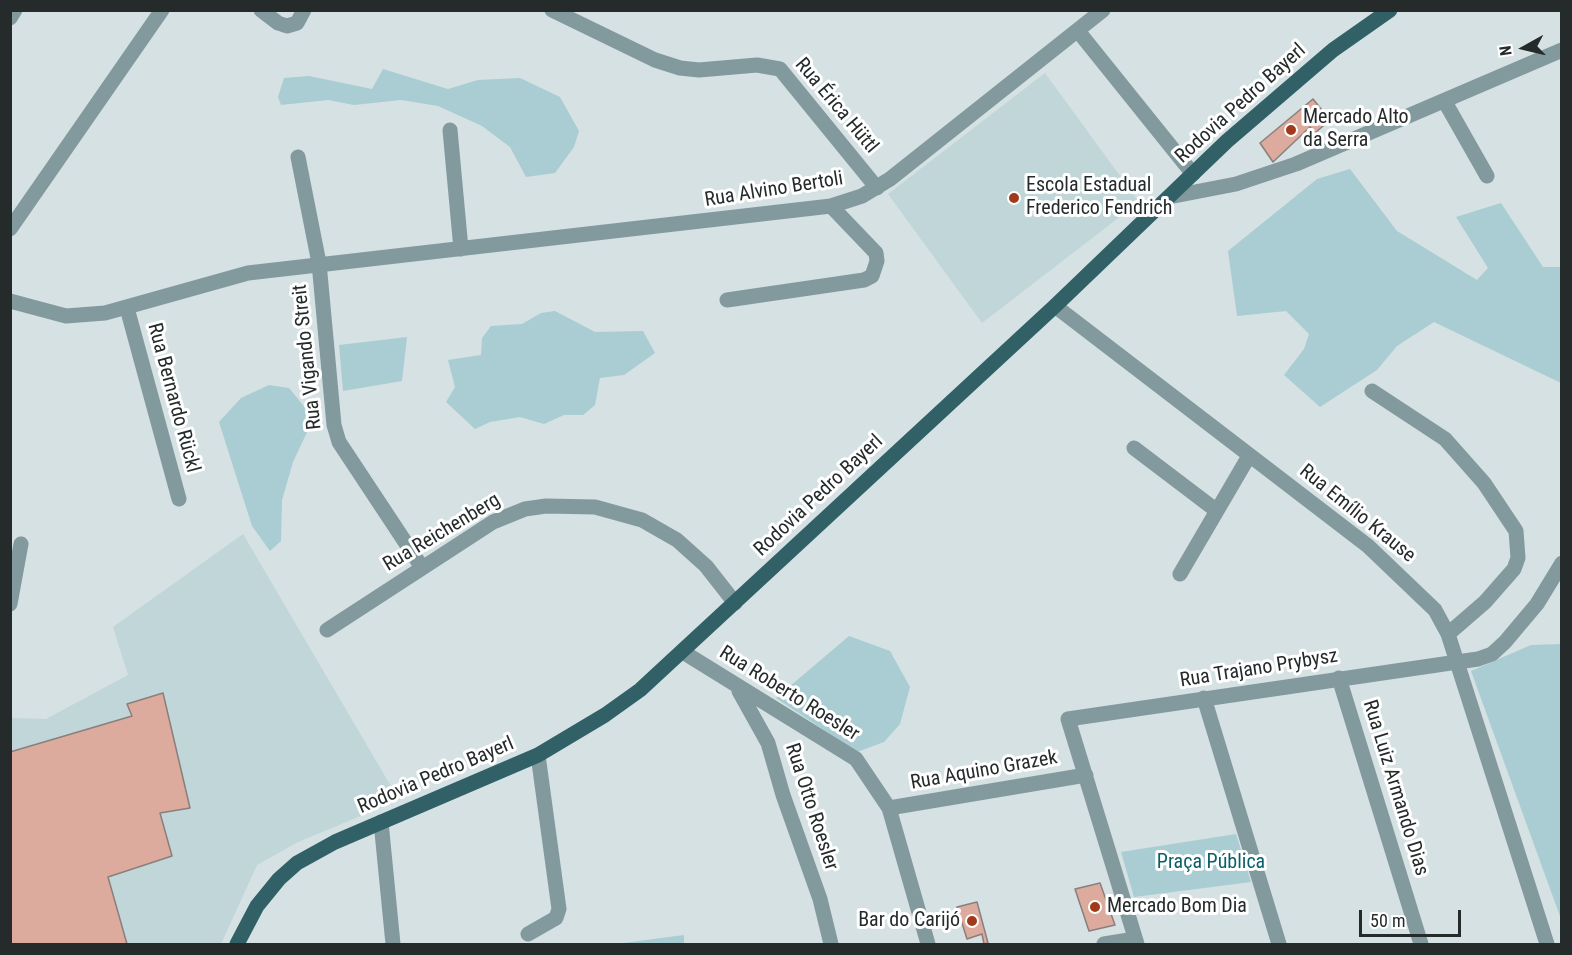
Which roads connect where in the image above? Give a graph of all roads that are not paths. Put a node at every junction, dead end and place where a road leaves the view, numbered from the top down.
1 (15, 10) edge
2 (162, 10) edge
3 (261, 10) edge
4 (304, 10) edge
5 (552, 10) edge
6 (1103, 10) edge
7 (1390, 10) edge
8 (10, 18) edge
9 (1078, 31) junction
10 (1562, 50) edge
11 (1445, 102) junction
12 (450, 130) dead end
13 (298, 157) dead end
14 (1192, 174) junction
15 (1487, 176) dead end
16 (877, 188) junction
17 (1169, 197) junction
18 (831, 206) junction
19 (10, 229) edge
20 (461, 249) junction
21 (319, 263) junction
22 (727, 300) dead end
23 (10, 301) edge
24 (1055, 306) junction
25 (127, 309) junction
26 (1372, 391) dead end
27 (1134, 448) dead end
28 (1249, 456) junction
29 (179, 499) dead end
30 (1217, 511) junction
31 (21, 544) dead end
32 (1562, 563) edge
33 (421, 566) junction
34 (1180, 574) dead end
35 (735, 603) junction
36 (10, 604) edge
37 (327, 630) dead end
38 (1448, 634) junction
39 (682, 652) junction
40 (1455, 661) junction
41 (1339, 678) junction
42 (738, 688) junction
43 (1204, 698) junction
44 (538, 755) junction
45 (1086, 775) junction
46 (889, 808) junction
47 (381, 822) junction
48 (528, 934) dead end
49 (1136, 942) edge
50 (237, 945) edge
51 (393, 945) edge
52 (831, 945) edge
53 (928, 945) edge
54 (1104, 945) edge
55 (1279, 945) edge
56 (1421, 945) edge
57 (1547, 945) edge

1 - 8 street
2 - 19 street
3 - 4 street
5 - 16 street, Rua Érica Hüttl
6 - 9 street, Rua Alvino Bertoli
7 - 14 main road, Rodovia Pedro Bayerl
9 - 14 street
9 - 16 street, Rua Alvino Bertoli
10 - 11 street
11 - 15 street
11 - 17 street
12 - 20 street
13 - 21 street, Rua Vigando Streit
14 - 17 main road, Rodovia Pedro Bayerl
16 - 18 street, Rua Alvino Bertoli
17 - 24 main road, Rodovia Pedro Bayerl
18 - 20 street, Rua Alvino Bertoli
18 - 22 street
20 - 21 street, Rua Alvino Bertoli
21 - 25 street, Rua Alvino Bertoli
21 - 33 street, Rua Vigando Streit
23 - 25 street, Rua Alvino Bertoli
24 - 28 street, Rua Emílio Krause
24 - 35 main road, Rodovia Pedro Bayerl
25 - 29 street, Rua Bernardo Rückl
26 - 38 street
27 - 30 street
28 - 30 street
28 - 38 street, Rua Emílio Krause
30 - 34 street
31 - 36 street
32 - 40 street, Rua Trajano Prybysz
33 - 35 street, Rua Reichenberg
33 - 37 street, Rua Reichenberg
35 - 39 main road, Rodovia Pedro Bayerl
38 - 40 street, Rua Emílio Krause
39 - 42 street, Rua Roberto Roesler
39 - 44 main road, Rodovia Pedro Bayerl
40 - 41 street, Rua Trajano Prybysz
40 - 57 street, Rua Emílio Krause
41 - 43 street, Rua Trajano Prybysz
41 - 56 street, Rua Luiz Armando Dias
42 - 46 street, Rua Roberto Roesler
42 - 52 street, Rua Otto Roesler
43 - 45 street, Rua Trajano Prybysz
43 - 55 street
44 - 47 main road, Rodovia Pedro Bayerl
44 - 48 street
45 - 46 street, Rua Aquino Grazek
45 - 49 street
46 - 53 street, Rua Roberto Roesler
47 - 50 main road, Rodovia Pedro Bayerl
47 - 51 street
49 - 54 street

